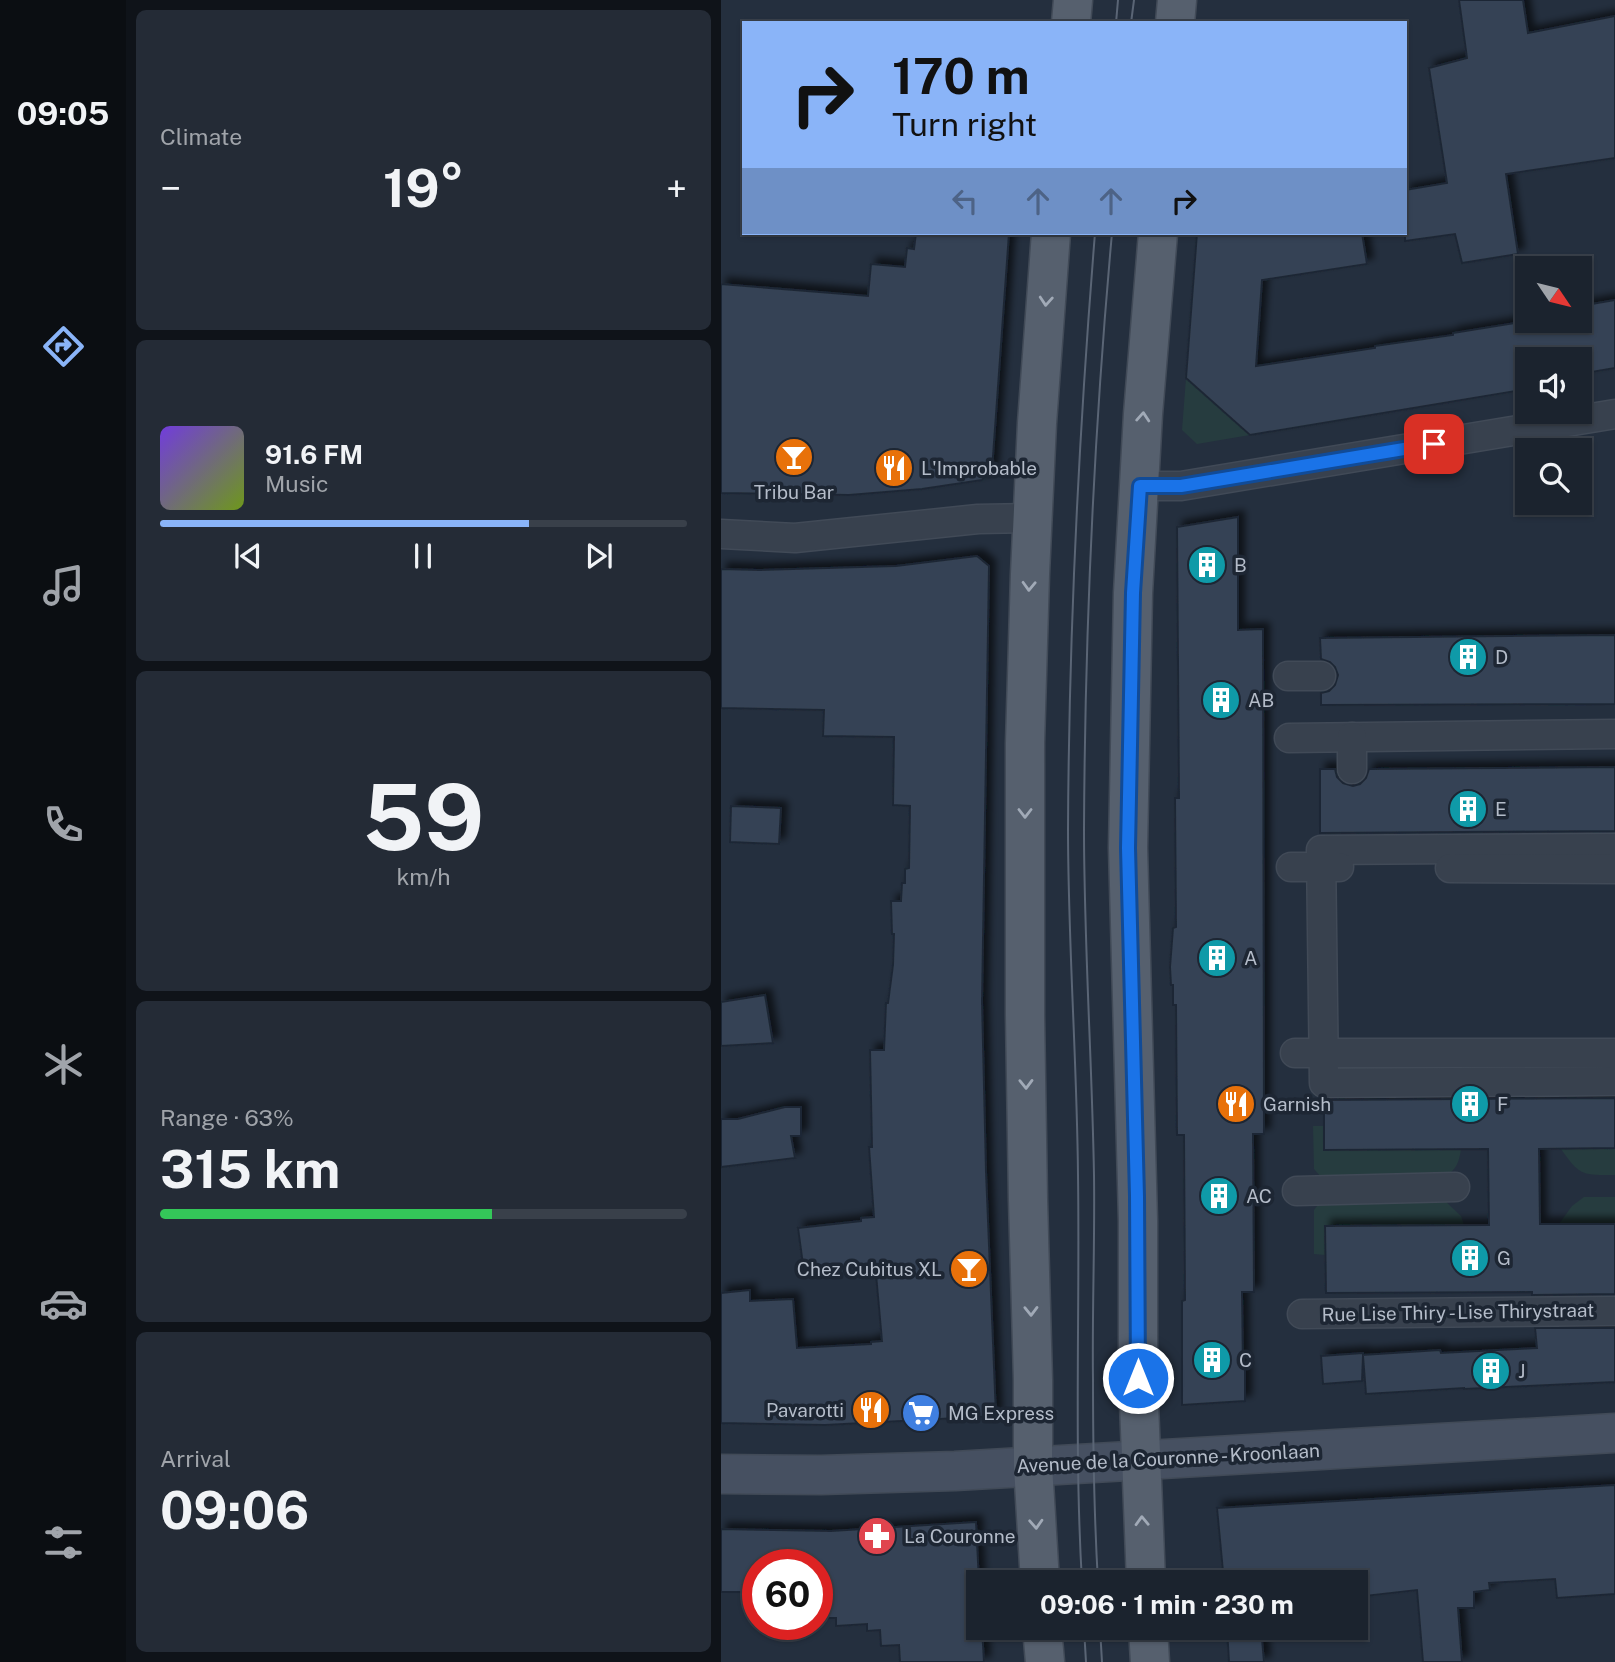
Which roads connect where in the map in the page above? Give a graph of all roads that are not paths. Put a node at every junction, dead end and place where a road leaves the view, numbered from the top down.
1 (1073, 0) edge
2 (1177, 0) edge
3 (1071, 21) edge
4 (1175, 21) edge
5 (1051, 235) edge
6 (1158, 235) edge
7 (1615, 414) edge
8 (1140, 486) junction
9 (1033, 518) junction
10 (721, 534) edge
11 (1288, 676) dead end
12 (1321, 676) dead end
13 (1615, 734) edge
14 (1352, 737) junction
15 (1289, 738) dead end
16 (1352, 769) dead end
17 (1615, 848) edge
18 (1291, 867) dead end
19 (1321, 867) junction
20 (1615, 869) edge
21 (1324, 1053) junction
22 (1615, 1053) edge
23 (1295, 1054) dead end
24 (1615, 1081) edge
25 (1455, 1187) dead end
26 (1297, 1191) dead end
27 (1615, 1311) edge
28 (1302, 1314) dead end
29 (1615, 1433) edge
30 (1140, 1461) junction
31 (1033, 1466) junction
32 (721, 1475) edge
33 (1039, 1570) edge
34 (1145, 1570) edge
35 (1043, 1640) edge
36 (1149, 1640) edge
37 (1045, 1662) edge
38 (1150, 1662) edge

1 - 3 main road
2 - 4 main road
5 -> 9 main road
8 -> 6 main road
7 - 8 street
8 - 30 main road
9 - 10 street
9 -> 31 main road
11 - 12 street
13 - 14 street
14 - 15 street
14 - 16 street
17 - 19 street
18 - 19 street
19 - 20 street
19 - 21 street
21 - 22 street
21 - 23 street
21 - 24 street
25 - 26 street
27 - 28 street, Rue Lise Thiry - Lise Thirystraat
29 - 30 main road, Avenue de la Couronne - Kroonlaan
30 - 31 main road, Avenue de la Couronne - Kroonlaan
34 -> 30 main road
31 - 32 main road, Avenue de la Couronne - Kroonlaan
31 -> 33 main road
35 - 37 main road
36 - 38 main road

